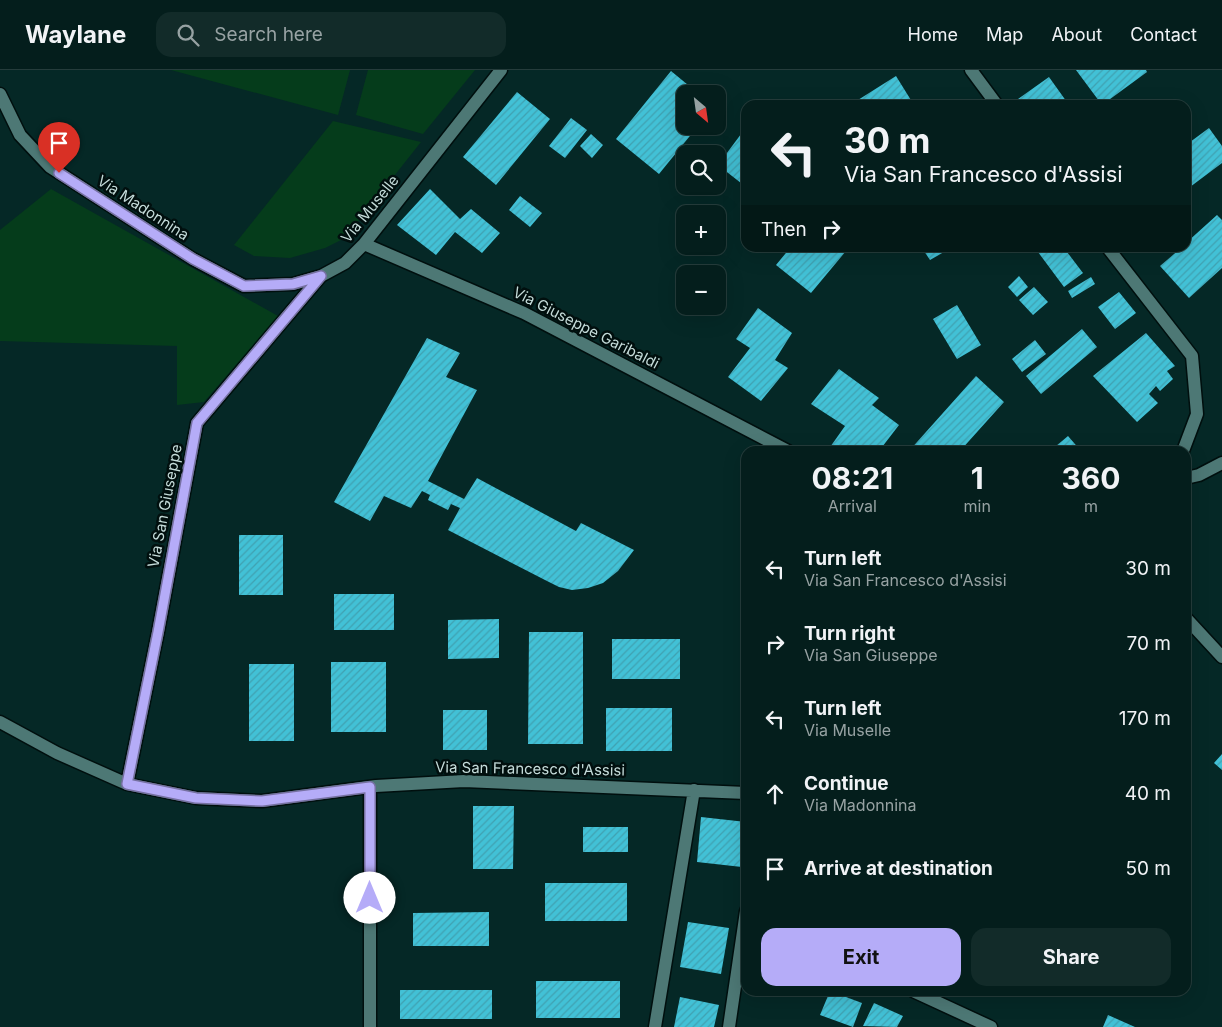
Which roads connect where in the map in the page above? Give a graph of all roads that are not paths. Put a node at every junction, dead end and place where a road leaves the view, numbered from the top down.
1 (501, 70) edge
2 (972, 70) edge
3 (0, 94) edge
4 (993, 100) edge
5 (364, 244) junction
6 (1111, 252) edge
7 (193, 259) joint
8 (321, 276) junction
9 (778, 446) edge
10 (1185, 446) edge
11 (1222, 463) edge
12 (1191, 477) edge
13 (1191, 623) edge
14 (1222, 657) edge
15 (0, 722) edge
16 (127, 784) junction
17 (370, 787) junction
18 (694, 790) junction
19 (741, 793) edge
20 (741, 945) edge
21 (924, 996) edge
22 (370, 1027) edge
23 (655, 1027) edge
24 (729, 1027) edge
25 (991, 1027) edge

1 - 5 street, Via Muselle
2 - 4 street
3 - 7 street, Via Madonnina
5 - 8 street, Via Muselle
5 - 9 street, Via Giuseppe Garibaldi
6 - 10 street
7 - 8 street, Via Muselle
8 - 16 street, Via San Giuseppe
11 - 12 street
13 - 14 street
15 - 16 street, Via San Francesco d'Assisi
16 - 17 street, Via San Francesco d'Assisi
17 - 18 street, Via San Francesco d'Assisi
17 - 22 street
18 - 19 street, Via San Francesco d'Assisi
18 - 23 street
20 - 24 street
21 - 25 street

